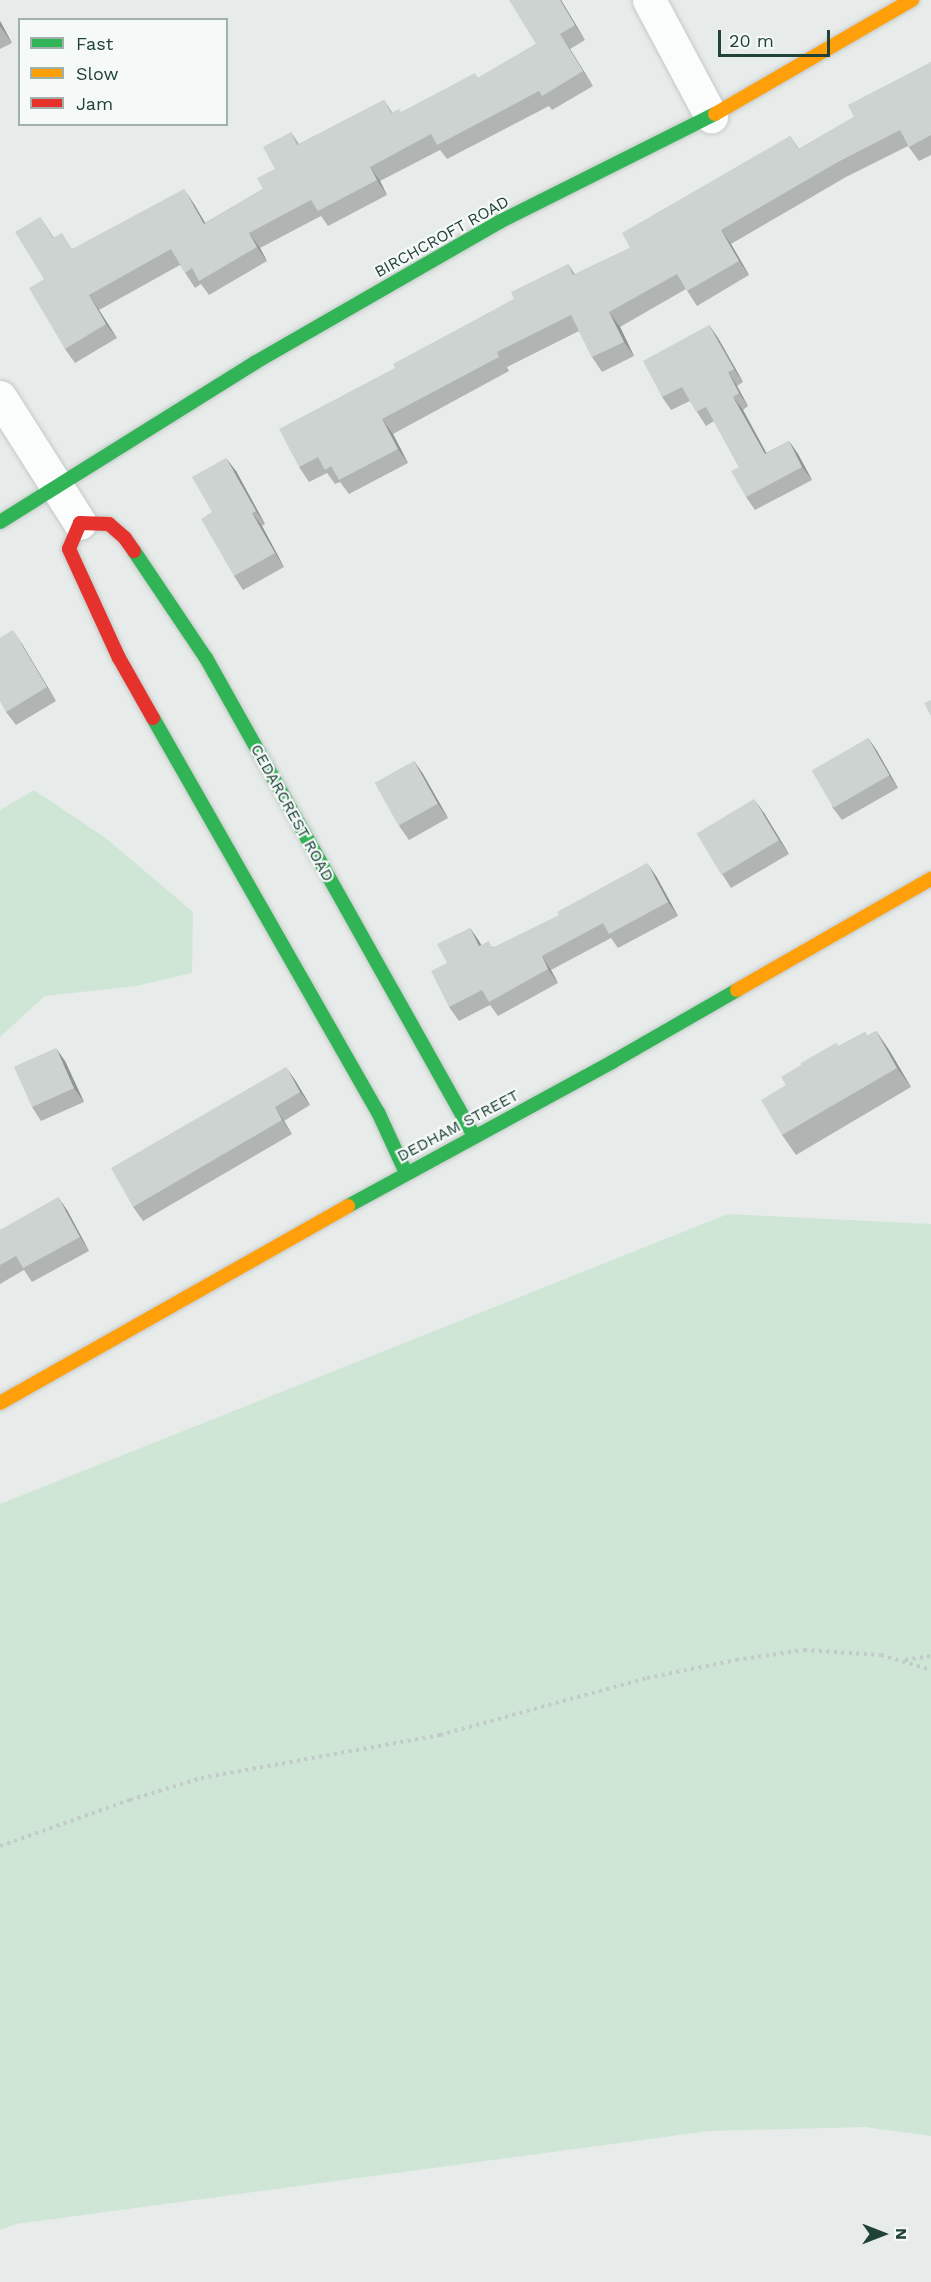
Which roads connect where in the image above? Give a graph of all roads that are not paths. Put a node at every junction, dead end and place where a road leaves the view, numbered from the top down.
1 (649, 0) edge
2 (912, 0) edge
3 (711, 116) junction
4 (0, 397) edge
5 (56, 488) junction
6 (0, 522) edge
7 (80, 523) junction
8 (931, 879) edge
9 (474, 1136) junction
10 (406, 1173) junction
11 (0, 1403) edge

1 - 3 street
2 - 3 street, BIRCHCROFT ROAD
3 - 5 street, BIRCHCROFT ROAD
4 - 5 street
5 - 6 street, BIRCHCROFT ROAD
5 - 7 street
7 - 9 street, CEDARCREST ROAD
7 - 10 street
8 - 9 street, DEDHAM STREET
9 - 10 street, DEDHAM STREET
10 - 11 street, DEDHAM STREET

